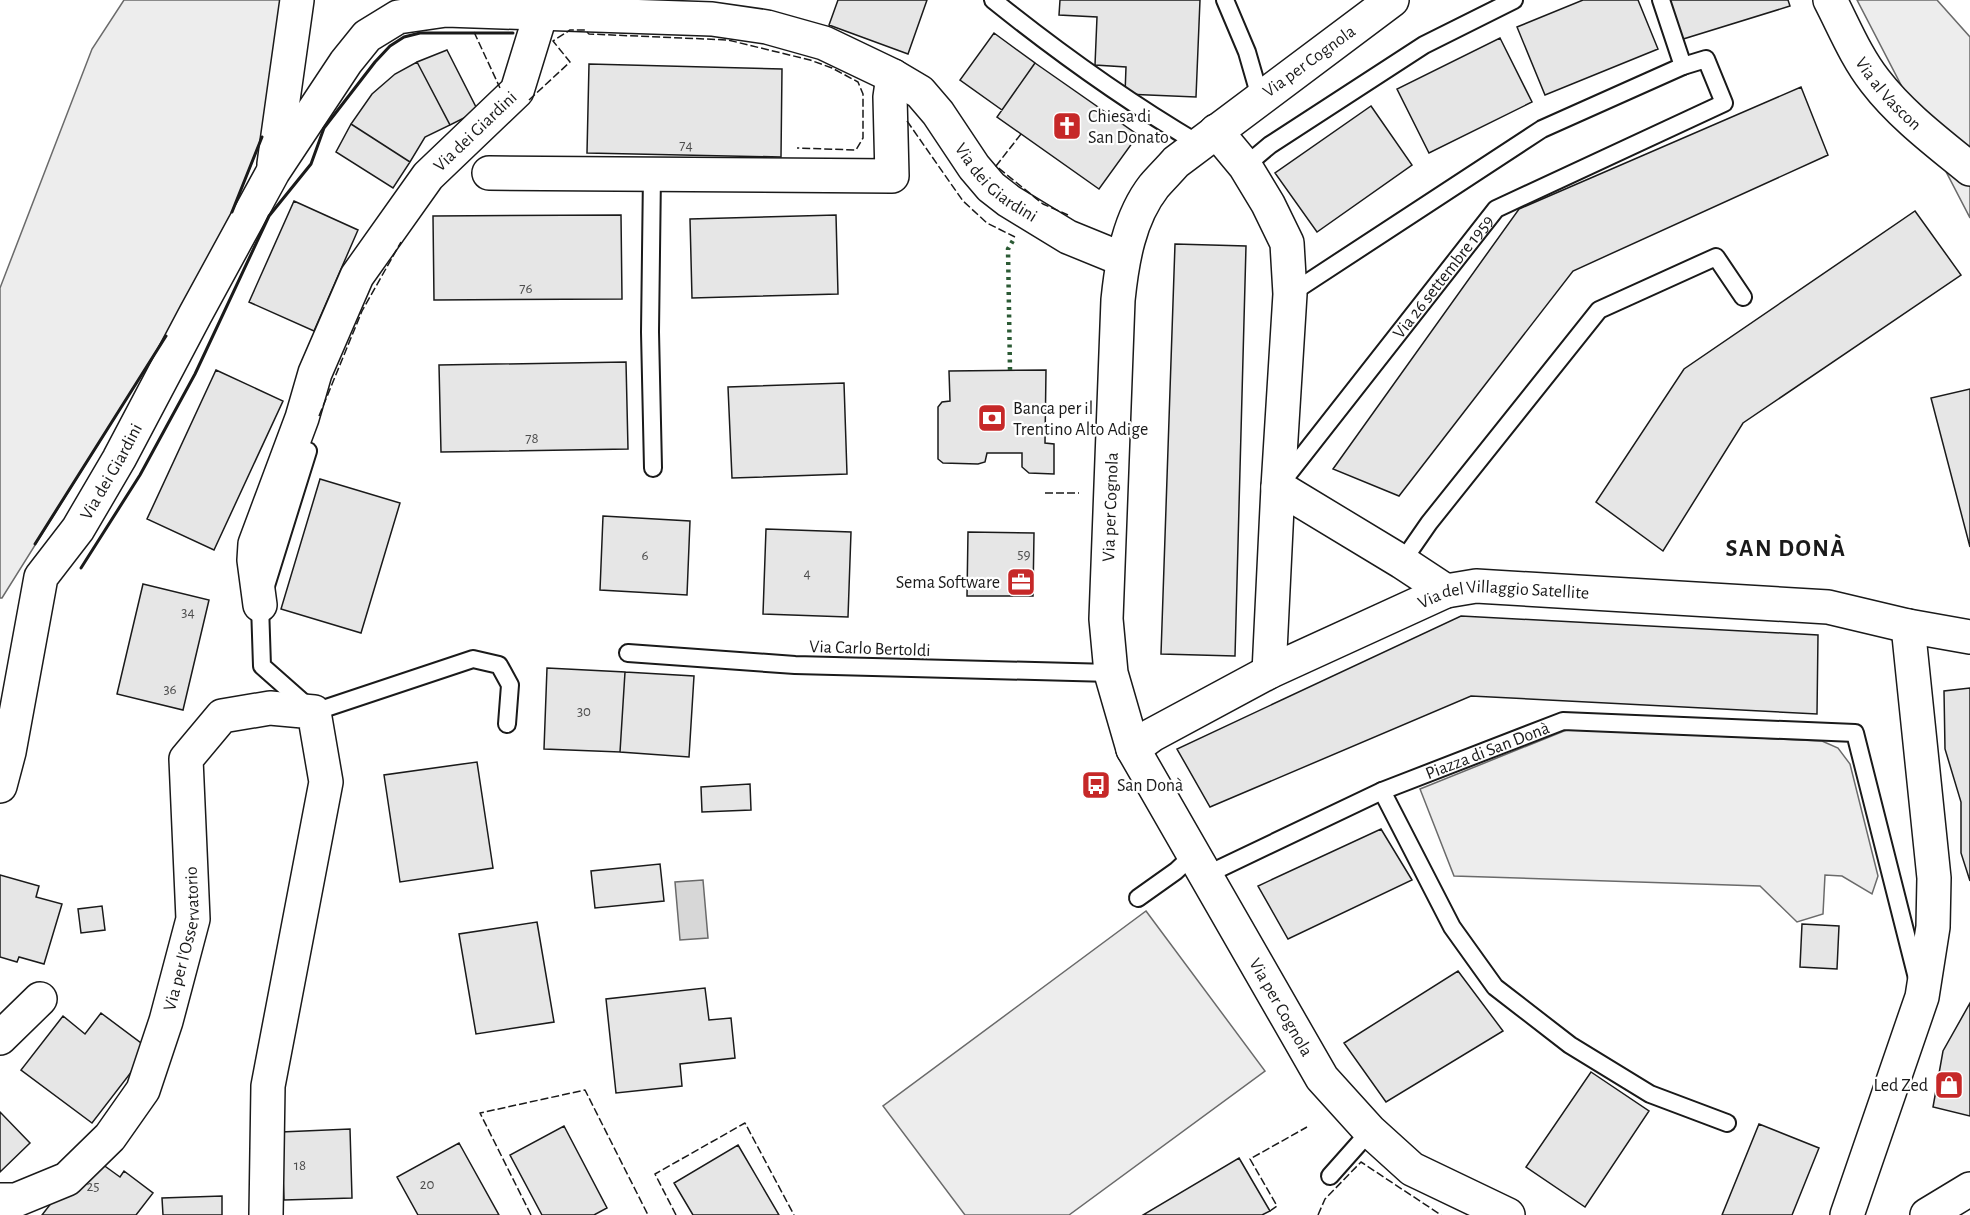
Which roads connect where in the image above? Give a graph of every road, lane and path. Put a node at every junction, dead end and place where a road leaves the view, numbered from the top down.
1 (297, 0) edge
2 (993, 0) edge
3 (1225, 0) edge
4 (1392, 0) edge
5 (1514, 0) edge
6 (1661, 0) edge
7 (1830, 0) edge
8 (447, 5) edge
9 (541, 13) junction
10 (1683, 66) junction
11 (893, 76) junction
12 (1260, 97) junction
13 (1208, 138) junction
14 (1245, 166) junction
15 (1970, 169) edge
16 (273, 172) junction
17 (489, 173) dead end
18 (652, 174) junction
19 (1122, 259) junction
20 (1290, 294) junction
21 (1743, 297) dead end
22 (308, 451) dead end
23 (652, 468) dead end
24 (1278, 487) junction
25 (1402, 562) junction
26 (1446, 591) junction
27 (260, 605) junction
28 (1908, 626) junction
29 (1970, 637) edge
30 (628, 653) dead end
31 (1269, 672) junction
32 (1111, 673) junction
33 (314, 712) junction
34 (507, 724) dead end
35 (1133, 748) junction
36 (0, 786) edge
37 (1382, 790) junction
38 (1200, 865) junction
39 (1138, 898) dead end
40 (1922, 997) junction
41 (40, 999) dead end
42 (0, 1038) edge
43 (1727, 1123) dead end
44 (1370, 1131) junction
45 (1330, 1176) dead end
46 (1970, 1189) edge
47 (7, 1205) edge
48 (266, 1215) edge
49 (1508, 1215) edge
50 (1847, 1215) edge
51 (1926, 1215) edge

1 - 16 street, Via dei Giardini
2 - 13 lane
3 - 12 lane
4 - 12 street, Via per Cognola
5 - 14 lane
6 - 10 lane
7 - 15 street, Via al Vascon
8 - 9 street, Via dei Giardini
8 - 16 street, Via dei Giardini
9 - 11 street, Via dei Giardini
9 - 27 street, Via dei Giardini
10 - 20 lane, Via 26 settembre 1959
10 - 24 lane, Via 26 settembre 1959
11 - 18 street
11 - 19 street, Via dei Giardini
12 - 13 street, Via per Cognola
13 - 14 street
13 - 19 street, Via per Cognola
14 - 20 street
16 - 36 street, Via dei Giardini
17 - 18 street
18 - 23 lane
19 - 32 street, Via per Cognola
20 - 24 street
21 - 25 lane
22 - 27 lane
24 - 25 street
24 - 31 street
25 - 26 street
26 - 28 street, Via del Villaggio Satellite
26 - 31 street, Via del Villaggio Satellite
27 - 33 lane
28 - 29 street, Via del Villaggio Satellite
28 - 40 street
30 - 32 lane, Via Carlo Bertoldi
31 - 35 street, Via del Villaggio Satellite
32 - 35 street, Via per Cognola
33 - 34 lane, Via per l'Osservatorio
33 - 47 street, Via per l'Osservatorio
33 - 48 street
35 - 38 street, Via per Cognola
37 - 38 lane
37 - 40 lane, Piazza di San Donà
37 - 43 lane
38 - 39 lane
38 - 44 street, Via per Cognola
40 - 50 street
41 - 42 street
44 - 45 lane
44 - 49 street, Via per Cognola
46 - 51 street

